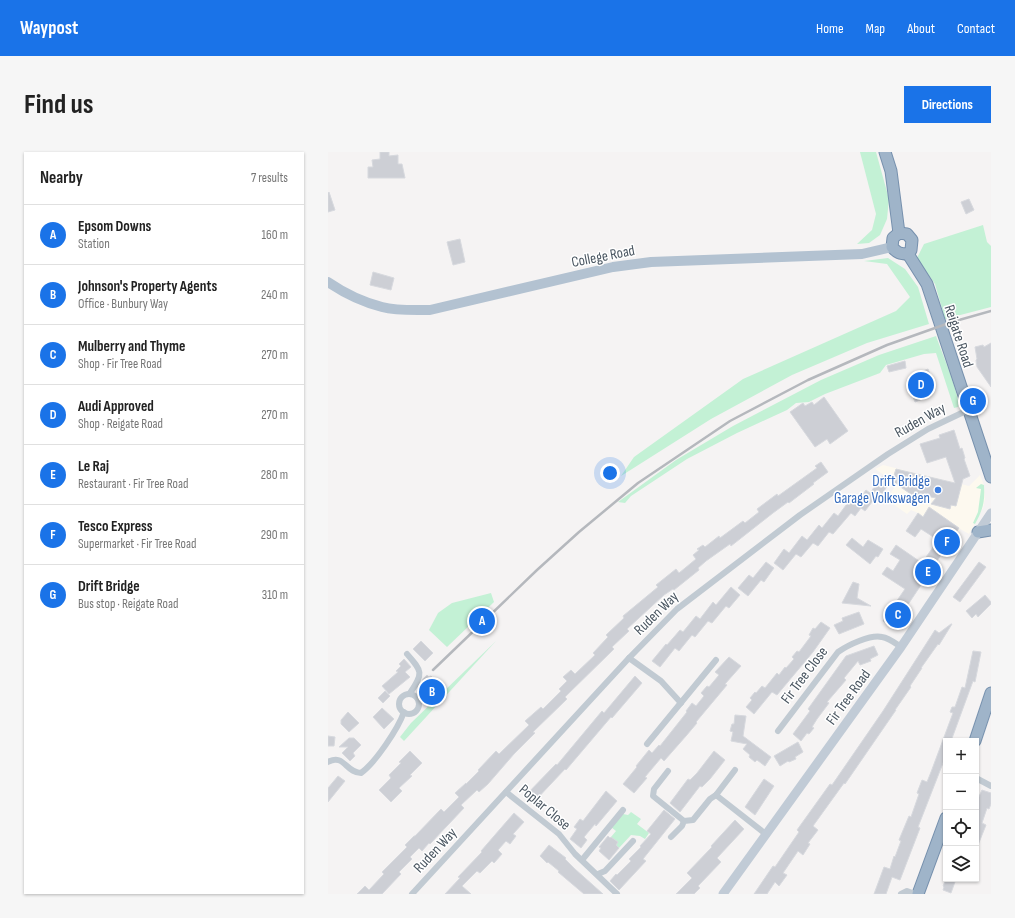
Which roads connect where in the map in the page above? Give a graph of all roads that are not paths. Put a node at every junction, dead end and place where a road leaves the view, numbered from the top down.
1 (884, 152) edge
2 (900, 233) junction
3 (892, 247) junction
4 (908, 254) junction
5 (328, 282) edge
6 (968, 410) junction
7 (989, 466) edge
8 (991, 477) edge
9 (991, 512) edge
10 (991, 530) edge
11 (978, 532) junction
12 (901, 647) junction
13 (407, 654) dead end
14 (629, 658) junction
15 (716, 660) dead end
16 (410, 693) junction
17 (991, 693) edge
18 (681, 702) junction
19 (404, 712) junction
20 (778, 731) dead end
21 (976, 738) edge
22 (647, 744) dead end
23 (328, 762) edge
24 (735, 770) dead end
25 (668, 771) dead end
26 (979, 780) edge
27 (991, 786) edge
28 (506, 792) junction
29 (716, 795) junction
30 (623, 810) dead end
31 (684, 821) junction
32 (943, 826) edge
33 (767, 835) junction
34 (671, 837) dead end
35 (633, 841) dead end
36 (582, 860) junction
37 (598, 874) junction
38 (919, 893) edge
39 (412, 894) edge
40 (617, 894) edge
41 (723, 894) edge
42 (901, 894) edge

1 - 2 highway
2 - 3 highway
2 - 4 highway
3 - 4 highway
3 - 5 main road, College Road
4 - 6 highway, Reigate Road
6 - 7 highway, Reigate Road
6 - 14 street, Ruden Way
7 - 8 highway, Reigate Road
9 - 11 main road, Fir Tree Road
10 - 11 highway
11 - 12 main road, Fir Tree Road
12 - 20 street, Fir Tree Close
12 - 33 main road, Fir Tree Road
13 - 16 street
14 - 18 street
14 - 28 street, Ruden Way
15 - 18 street
16 - 19 street
16 - 19 street
17 - 21 highway
18 - 22 street
19 - 23 street
24 - 29 street
25 - 31 street
26 - 27 street
28 - 36 street, Poplar Close
28 - 39 street, Ruden Way
29 - 31 street
29 - 33 street
30 - 36 street
31 - 34 street
32 - 38 highway
33 - 41 main road, Fir Tree Road
35 - 37 street
36 - 37 street, Poplar Close
37 - 40 street, Poplar Close
38 - 42 street

